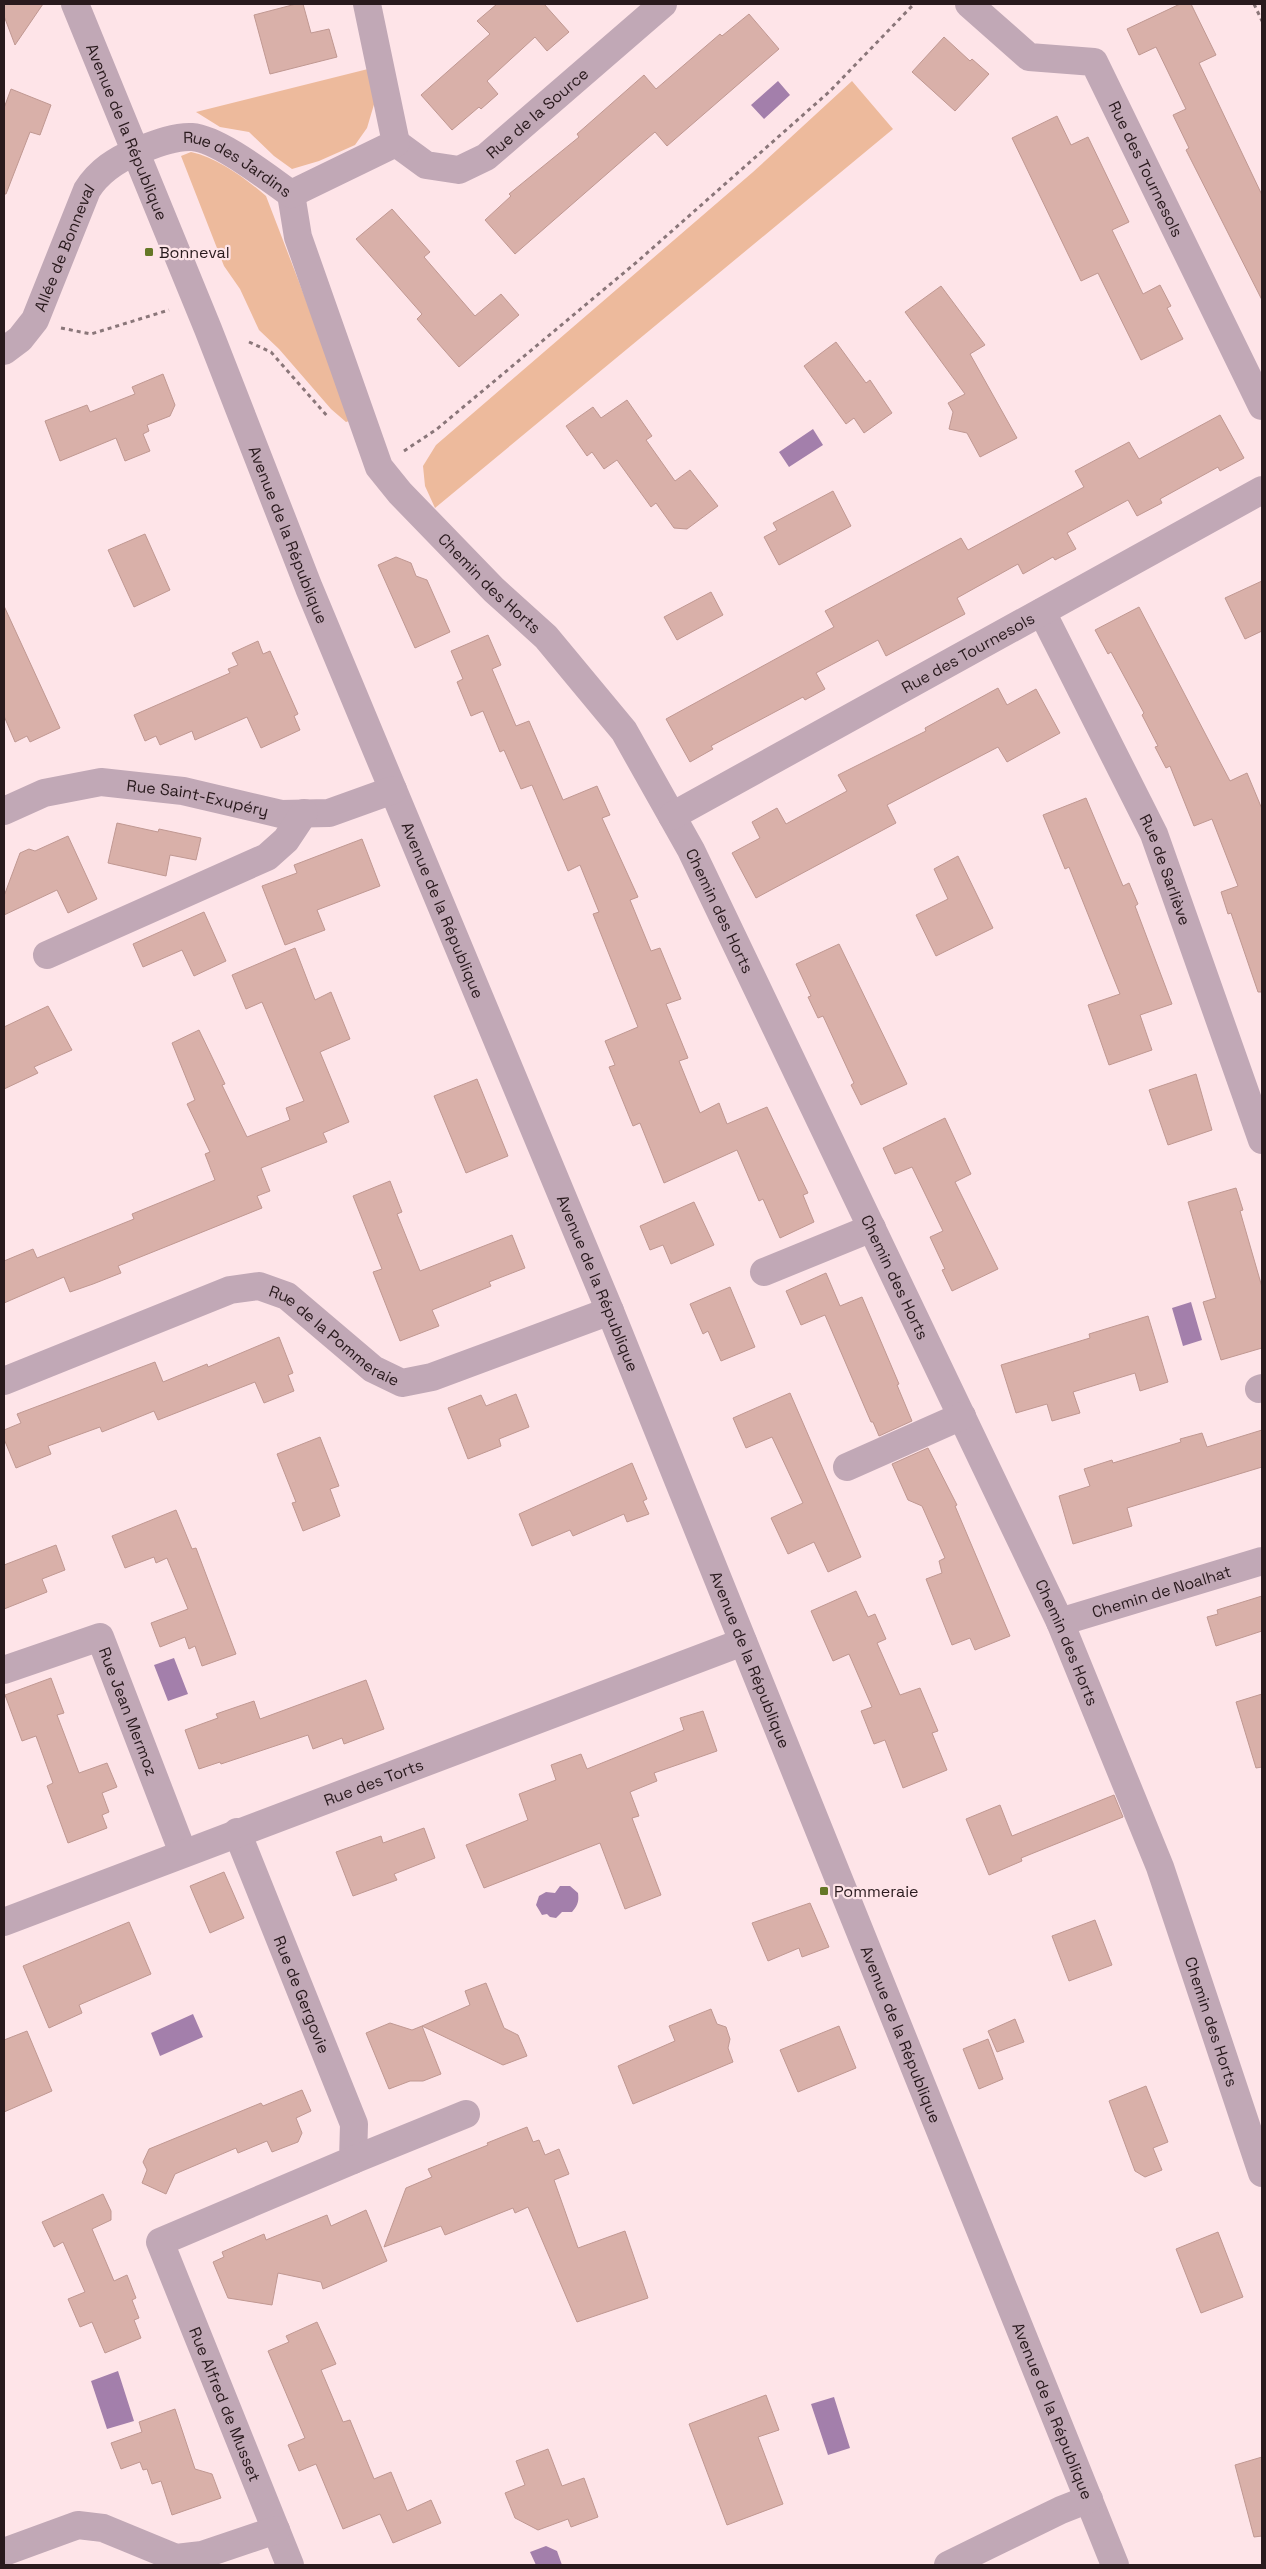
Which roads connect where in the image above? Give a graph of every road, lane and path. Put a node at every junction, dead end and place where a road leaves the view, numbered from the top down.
1 (75, 4) edge
2 (366, 4) edge
3 (662, 4) edge
4 (914, 4) edge
5 (968, 4) edge
6 (1254, 4) edge
7 (1262, 21) edge
8 (396, 143) junction
9 (134, 152) junction
10 (291, 194) junction
11 (195, 300) junction
12 (35, 320) junction
13 (249, 342) dead end
14 (4, 351) edge
15 (1262, 406) edge
16 (334, 422) dead end
17 (379, 467) junction
18 (1262, 490) edge
19 (1042, 612) junction
20 (393, 790) junction
21 (4, 811) edge
22 (304, 813) junction
23 (672, 816) junction
24 (47, 954) dead end
25 (1262, 1140) edge
26 (872, 1228) junction
27 (764, 1272) dead end
28 (610, 1311) junction
29 (4, 1381) edge
30 (962, 1416) junction
31 (847, 1468) dead end
32 (1262, 1561) edge
33 (1060, 1622) junction
34 (743, 1642) junction
35 (4, 1670) edge
36 (237, 1832) junction
37 (183, 1853) junction
38 (4, 1922) edge
39 (466, 2114) dead end
40 (352, 2160) junction
41 (1262, 2173) edge
42 (1089, 2500) junction
43 (276, 2530) junction
44 (4, 2552) edge
45 (290, 2565) edge
46 (948, 2565) edge
47 (1115, 2565) edge

1 - 9 street, Avenue de la République
2 - 8 street
3 - 8 street, Rue de la Source
4 - 17 path
5 - 15 street, Rue des Tournesols
6 - 7 path
8 - 10 street, Rue des Jardins
9 - 10 street, Rue des Jardins
9 - 11 street, Avenue de la République
9 - 12 street, Allée de Bonneval
10 - 17 street, Chemin des Horts
11 - 12 path
11 - 20 street, Avenue de la République
12 - 14 street, Allée de Bonneval
13 - 16 path
17 - 23 street, Chemin des Horts
18 - 19 street, Rue des Tournesols
19 - 23 street, Rue des Tournesols
19 - 25 street, Rue de Sarliève
20 - 22 street, Rue Saint-Exupéry
20 - 28 street, Avenue de la République
21 - 22 street, Rue Saint-Exupéry
22 - 24 street
23 - 26 street, Chemin des Horts
26 - 27 street
26 - 30 street, Chemin des Horts
28 - 29 street, Rue de la Pommeraie
28 - 34 street, Avenue de la République
30 - 31 street
30 - 33 street, Chemin des Horts
32 - 33 street, Chemin de Noalhat
33 - 41 street, Chemin des Horts
34 - 36 street, Rue des Torts
34 - 42 street, Avenue de la République
35 - 37 street, Rue Jean Mermoz
36 - 37 street, Rue des Torts
36 - 40 street, Rue de Gergovie
37 - 38 street, Rue des Torts
39 - 40 street
40 - 43 street, Rue Alfred de Musset
42 - 46 street
42 - 47 street, Avenue de la République
43 - 44 street
43 - 45 street, Rue Alfred de Musset

